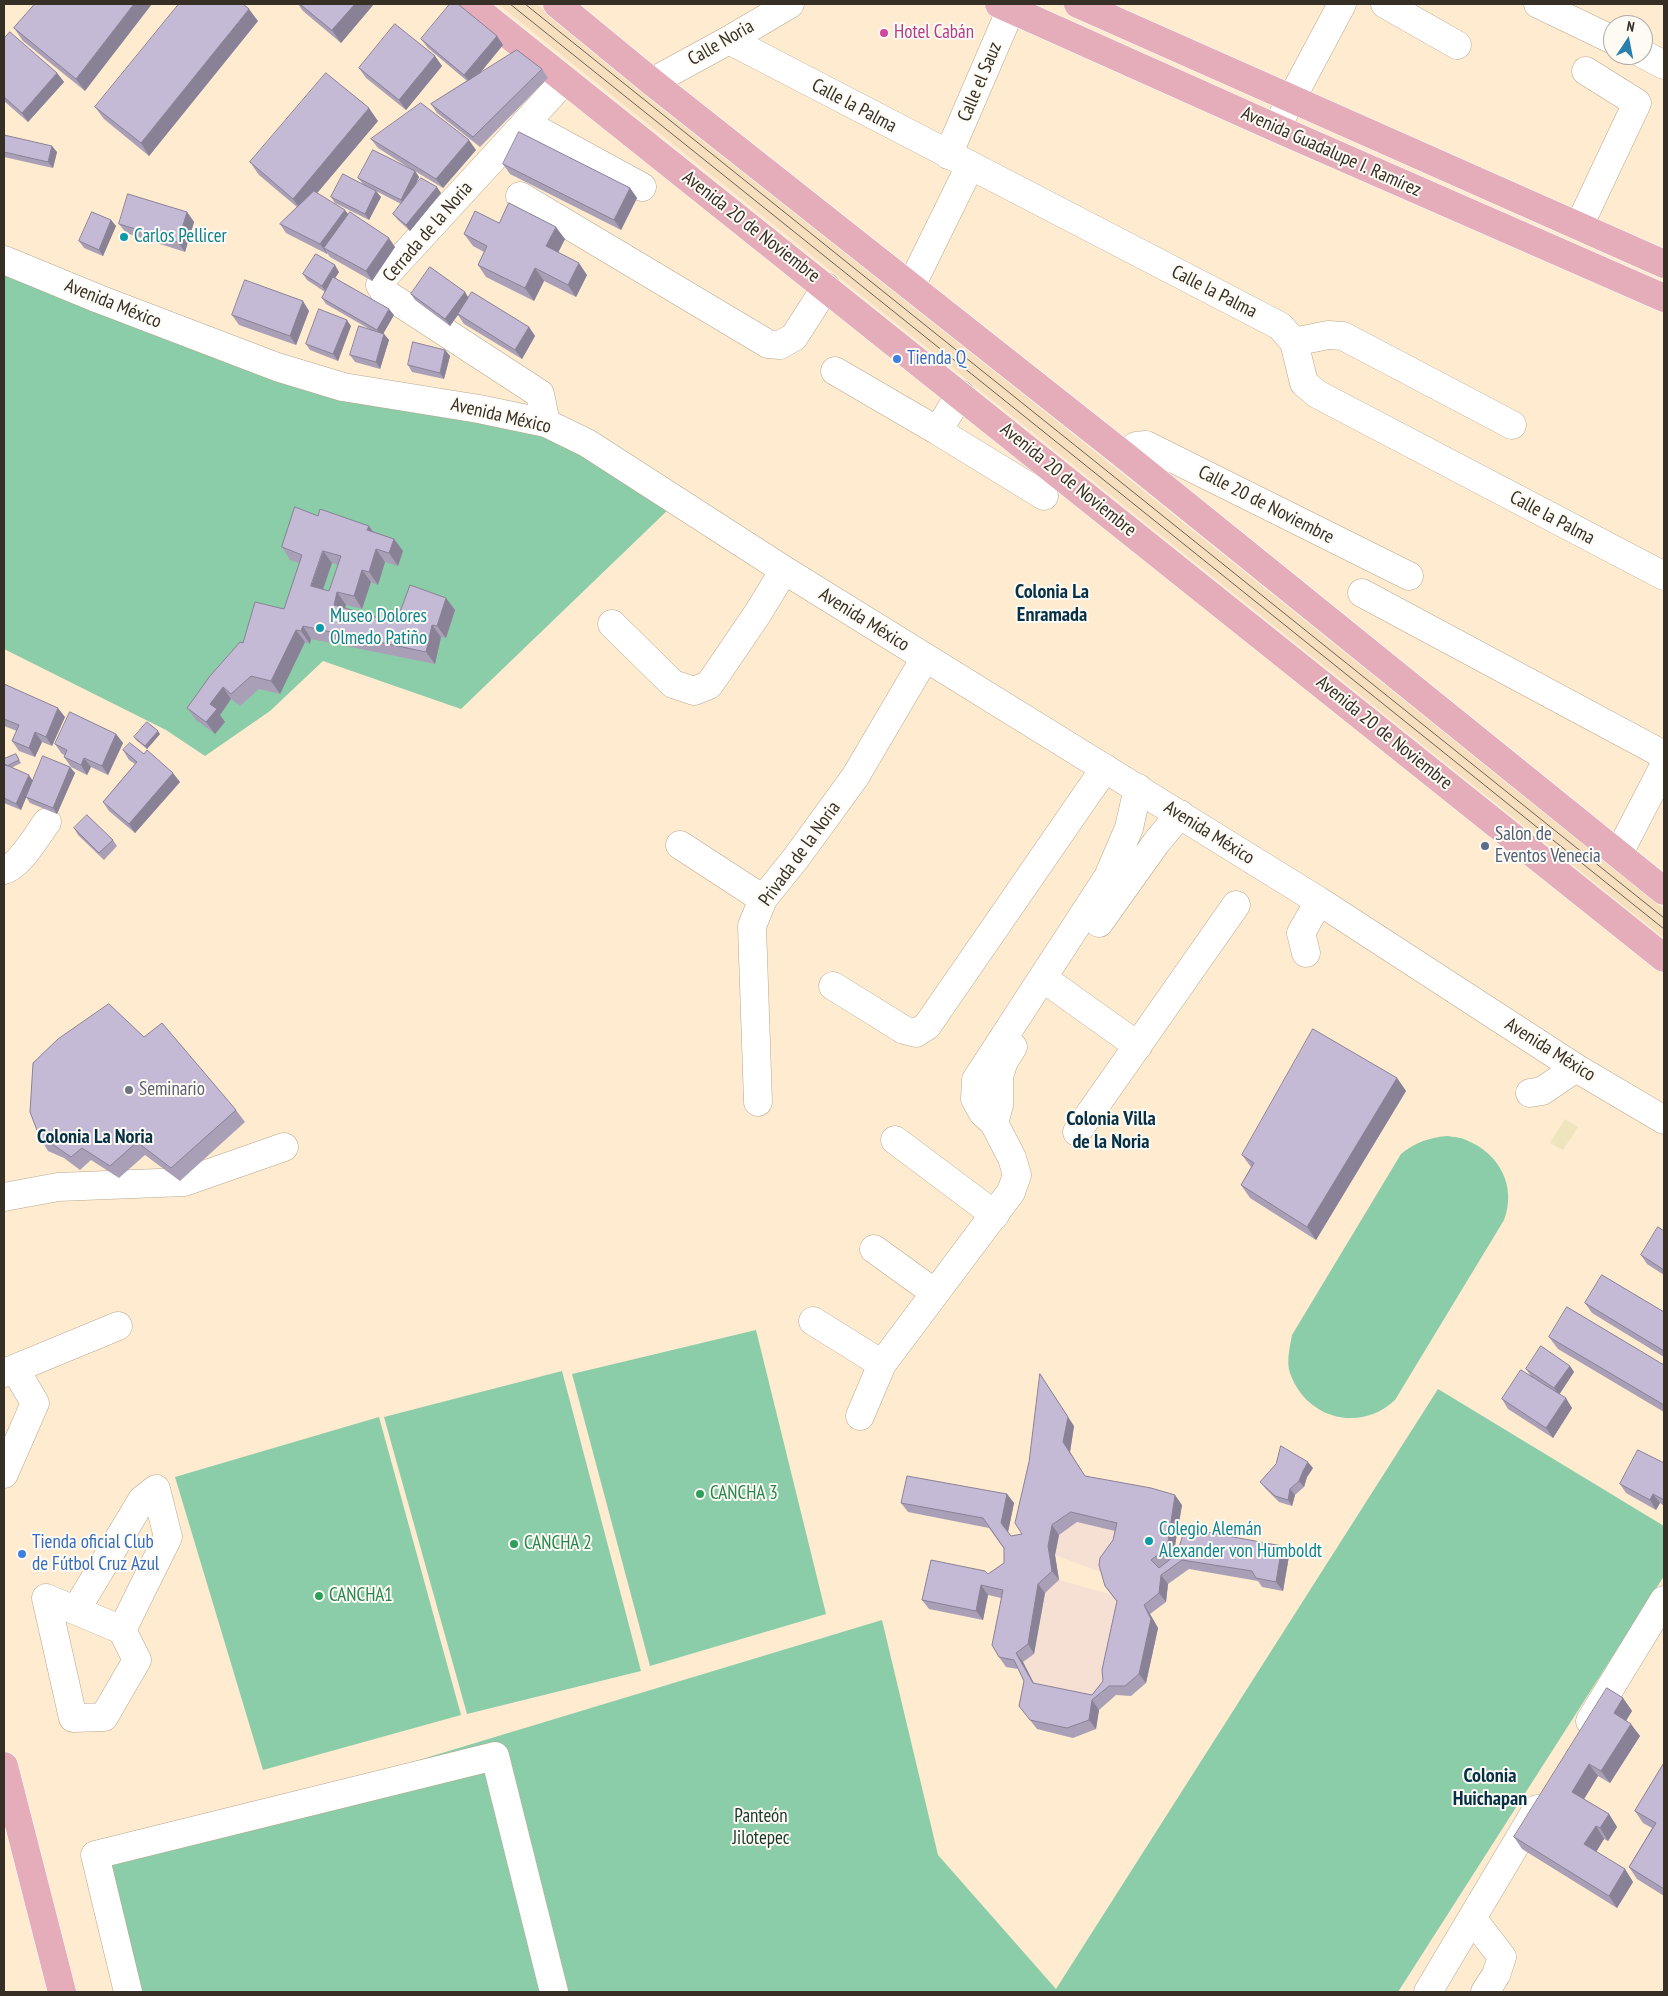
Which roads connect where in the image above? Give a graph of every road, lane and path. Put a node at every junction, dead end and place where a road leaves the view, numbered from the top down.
1 (470, 4) edge
2 (557, 4) edge
3 (790, 4) edge
4 (1078, 4) edge
5 (1342, 4) edge
6 (1385, 4) edge
7 (1538, 4) edge
8 (1005, 6) edge
9 (1603, 35) edge
10 (729, 40) junction
11 (1457, 44) dead end
12 (1586, 71) dead end
13 (565, 80) junction
14 (652, 82) junction
15 (1291, 98) junction
16 (525, 123) junction
17 (1276, 128) junction
18 (959, 160) junction
19 (642, 187) dead end
20 (520, 196) dead end
21 (1579, 226) junction
22 (4, 260) edge
23 (1664, 264) edge
24 (911, 286) junction
25 (826, 287) junction
26 (1664, 298) edge
27 (1294, 342) junction
28 (835, 370) dead end
29 (960, 394) junction
30 (546, 423) junction
31 (1512, 425) dead end
32 (938, 431) junction
33 (1124, 455) junction
34 (1044, 496) dead end
35 (784, 570) junction
36 (1409, 576) dead end
37 (1664, 576) edge
38 (1362, 593) dead end
39 (612, 624) dead end
40 (925, 658) junction
41 (1664, 755) edge
42 (1664, 766) edge
43 (1105, 768) junction
44 (1138, 788) junction
45 (1180, 814) junction
46 (47, 822) dead end
47 (680, 845) dead end
48 (1618, 853) junction
49 (4, 870) edge
50 (1115, 883) junction
51 (1664, 891) edge
52 (763, 899) junction
53 (1319, 901) junction
54 (1236, 905) dead end
55 (1076, 941) junction
56 (1306, 954) dead end
57 (1664, 958) edge
58 (833, 986) dead end
59 (1054, 986) junction
60 (1026, 1016) junction
61 (1138, 1046) junction
62 (1576, 1068) junction
63 (1530, 1093) dead end
64 (758, 1102) dead end
65 (1664, 1120) edge
66 (1077, 1132) dead end
67 (895, 1140) dead end
68 (284, 1146) dead end
69 (4, 1197) edge
70 (995, 1215) junction
71 (874, 1249) dead end
72 (935, 1293) junction
73 (814, 1321) dead end
74 (118, 1326) dead end
75 (882, 1364) junction
76 (10, 1371) edge
77 (860, 1416) dead end
78 (4, 1474) edge
79 (1664, 1600) edge
80 (76, 1610) junction
81 (122, 1630) junction
82 (1576, 1743) edge
83 (4, 1766) edge
84 (1550, 1786) edge
85 (1472, 1918) junction
86 (62, 1992) edge
87 (128, 1992) edge
88 (554, 1992) edge
89 (1428, 1992) edge
90 (1486, 1992) edge

1 - 13 main road, Avenida 20 de Noviembre
2 - 14 main road
3 - 10 street, Calle Noria
4 - 15 main road, Avenida Guadalupe I. Ramírez
5 - 15 street
6 - 11 street
7 - 9 street
8 - 17 main road, Avenida Guadalupe I. Ramírez
8 - 18 street, Calle el Sauz
10 - 14 street, Calle Noria
10 - 18 street, Calle la Palma
12 - 21 street
13 - 16 street, Cerrada de la Noria
13 - 25 main road, Avenida 20 de Noviembre
14 - 24 main road
15 - 17 street
15 - 21 main road, Avenida Guadalupe I. Ramírez
16 - 19 street
16 - 30 street, Cerrada de la Noria
17 - 26 main road, Avenida Guadalupe I. Ramírez
18 - 24 street, Calle el Sauz
18 - 27 street, Calle la Palma
20 - 25 street
21 - 23 main road, Avenida Guadalupe I. Ramírez
22 - 30 street, Avenida México
24 - 33 main road
25 - 29 main road, Avenida 20 de Noviembre
27 - 31 street
27 - 37 street, Calle la Palma
28 - 32 street
29 - 32 street
29 - 57 main road, Avenida 20 de Noviembre
30 - 35 street, Avenida México
32 - 34 street
33 - 36 street, Calle 20 de Noviembre
33 - 48 main road
35 - 39 street
35 - 40 street, Avenida México
38 - 41 street
40 - 43 street, Avenida México
40 - 52 street, Privada de la Noria
42 - 48 street
43 - 44 street, Avenida México
43 - 58 street
44 - 45 street, Avenida México
44 - 50 street
45 - 50 street
45 - 53 street, Avenida México
46 - 49 street
47 - 52 street
48 - 51 main road
50 - 55 street
52 - 64 street, Privada de la Noria
53 - 56 street
53 - 62 street, Avenida México
54 - 61 street
55 - 59 street
55 - 60 street
59 - 60 street
59 - 61 street
60 - 70 street
61 - 66 street
62 - 63 street
62 - 65 street, Avenida México
67 - 70 street
68 - 69 street
70 - 72 street
71 - 72 street
72 - 75 street
73 - 75 street
74 - 76 street
75 - 77 street
76 - 78 street
79 - 82 street
80 - 81 street
80 - 81 street
80 - 81 street
83 - 86 main road
84 - 85 street
85 - 89 street
85 - 90 street
87 - 88 street

